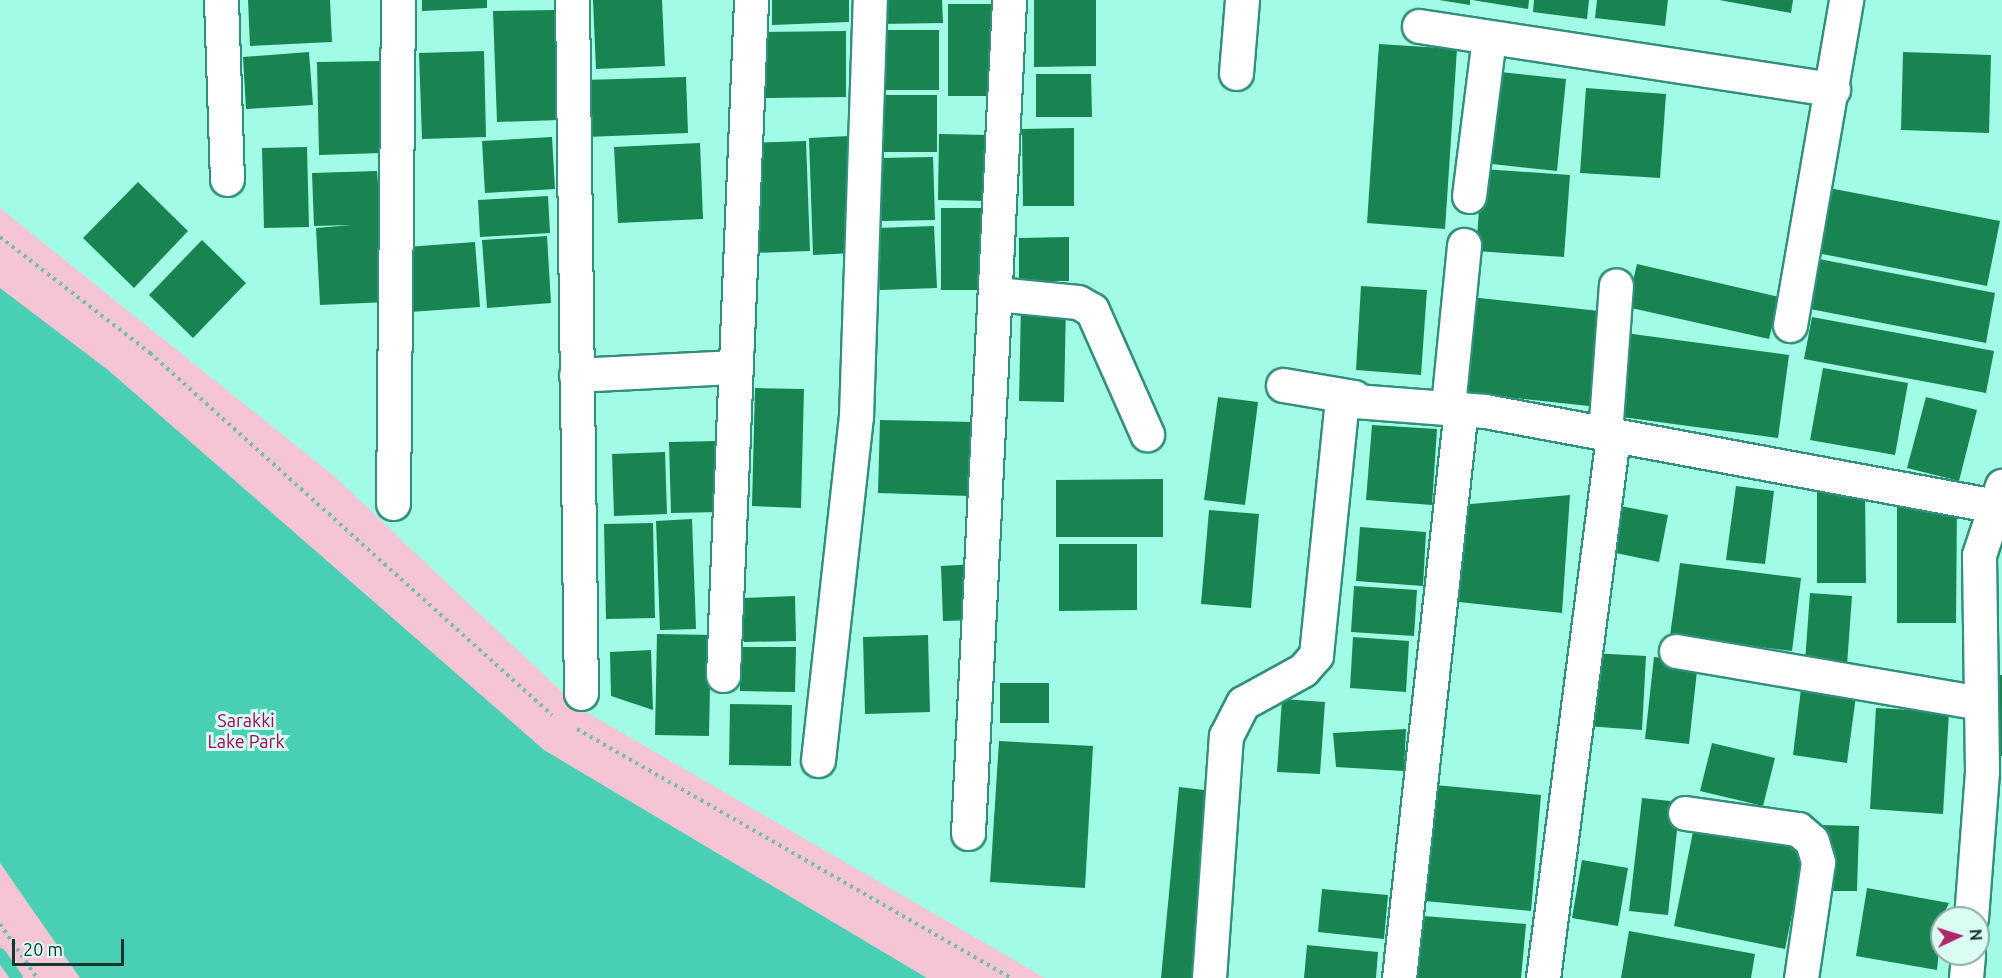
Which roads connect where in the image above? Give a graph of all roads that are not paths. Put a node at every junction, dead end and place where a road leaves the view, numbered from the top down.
1 (220, 0) edge
2 (398, 0) edge
3 (572, 0) edge
4 (751, 0) edge
5 (870, 0) edge
6 (1009, 0) edge
7 (1242, 0) edge
8 (1846, 0) edge
9 (1419, 26) dead end
10 (1489, 37) junction
11 (1236, 73) dead end
12 (1833, 89) junction
13 (227, 179) dead end
14 (1469, 196) dead end
15 (1464, 245) dead end
16 (1616, 285) dead end
17 (996, 294) junction
18 (1790, 325) dead end
19 (735, 367) junction
20 (576, 375) junction
21 (1283, 385) dead end
22 (1354, 397) junction
23 (1455, 407) junction
24 (1147, 434) dead end
25 (1609, 435) junction
26 (1999, 496) edge
27 (393, 503) dead end
28 (1990, 555) edge
29 (1676, 651) dead end
30 (1990, 660) edge
31 (723, 675) dead end
32 (580, 693) dead end
33 (1981, 703) junction
34 (818, 760) dead end
35 (1685, 813) dead end
36 (968, 833) dead end
37 (1972, 906) edge
38 (1209, 978) edge
39 (1399, 978) edge
40 (1543, 978) edge
41 (1801, 978) edge

1 - 13 street
2 - 27 street
3 - 20 street
4 - 19 street
5 - 34 street
6 - 17 street
7 - 11 street
8 - 12 street
9 - 10 street
10 - 12 street
10 - 14 street
12 - 18 street
15 - 23 street
16 - 25 street
17 - 24 street
17 - 36 street
19 - 20 street
19 - 31 street
20 - 32 street
21 - 22 street
22 - 23 street
22 - 38 street
23 - 25 street
23 - 39 street
25 - 26 street
25 - 40 street
26 - 28 street
28 - 30 street
29 - 33 street
30 - 33 street
33 - 37 street
35 - 41 street

